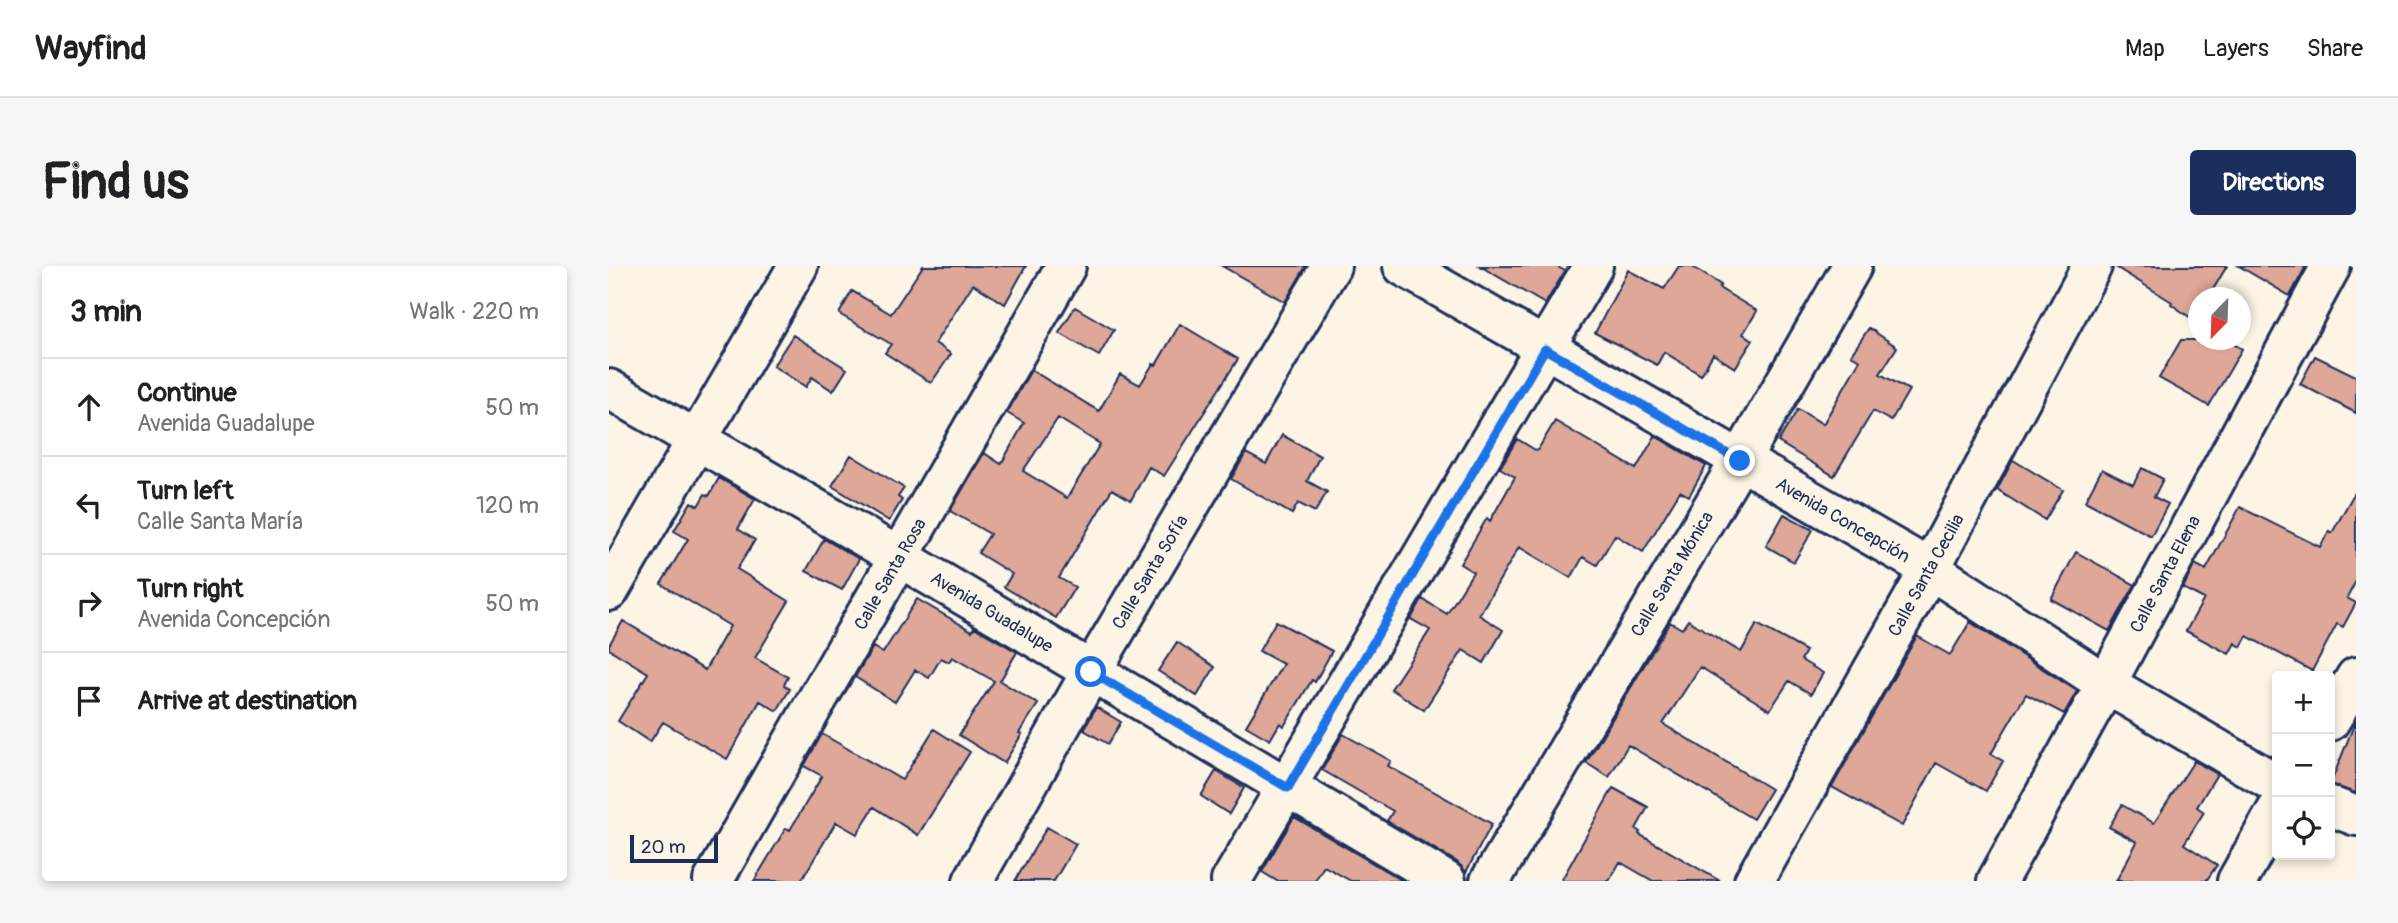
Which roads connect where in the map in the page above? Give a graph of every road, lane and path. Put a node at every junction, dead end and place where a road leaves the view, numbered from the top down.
1 (798, 266) edge
2 (1066, 266) edge
3 (1331, 266) edge
4 (1403, 266) edge
5 (1593, 266) edge
6 (1852, 266) edge
7 (2092, 266) edge
8 (2331, 266) edge
9 (1545, 349) junction
10 (609, 389) edge
11 (697, 439) junction
12 (1740, 461) junction
13 (899, 556) junction
14 (1930, 569) junction
15 (609, 591) edge
16 (1091, 672) junction
17 (2356, 677) edge
18 (2106, 684) junction
19 (2335, 713) edge
20 (2272, 782) edge
21 (1288, 788) junction
22 (2335, 808) edge
23 (2356, 816) edge
24 (2272, 819) edge
25 (713, 881) edge
26 (972, 881) edge
27 (1231, 881) edge
28 (1446, 881) edge
29 (1490, 881) edge
30 (1754, 881) edge
31 (1997, 881) edge
32 (2237, 881) edge

1 - 11 street
2 - 13 street, Calle Santa Rosa
3 - 16 street, Calle Santa Sofía
4 - 9 street, Avenida Concepción
5 - 9 street
6 - 12 street, Calle Santa Mónica
7 - 14 street, Calle Santa Cecilia
8 - 18 street, Calle Santa Elena
9 - 12 street, Avenida Concepción
9 - 21 street
10 - 11 street, Avenida Guadalupe
11 - 13 street, Avenida Guadalupe
11 - 15 street
12 - 14 street, Avenida Concepción
12 - 29 street, Calle Santa Mónica
13 - 16 street, Avenida Guadalupe
13 - 25 street, Calle Santa Rosa
14 - 18 street, Avenida Concepción
14 - 30 street, Calle Santa Cecilia
16 - 21 street, Avenida Guadalupe
16 - 26 street, Calle Santa Sofía
17 - 19 street
18 - 20 street, Avenida Concepción
18 - 31 street, Calle Santa Elena
21 - 27 street
21 - 28 street, Avenida Guadalupe
22 - 23 street
24 - 32 street

